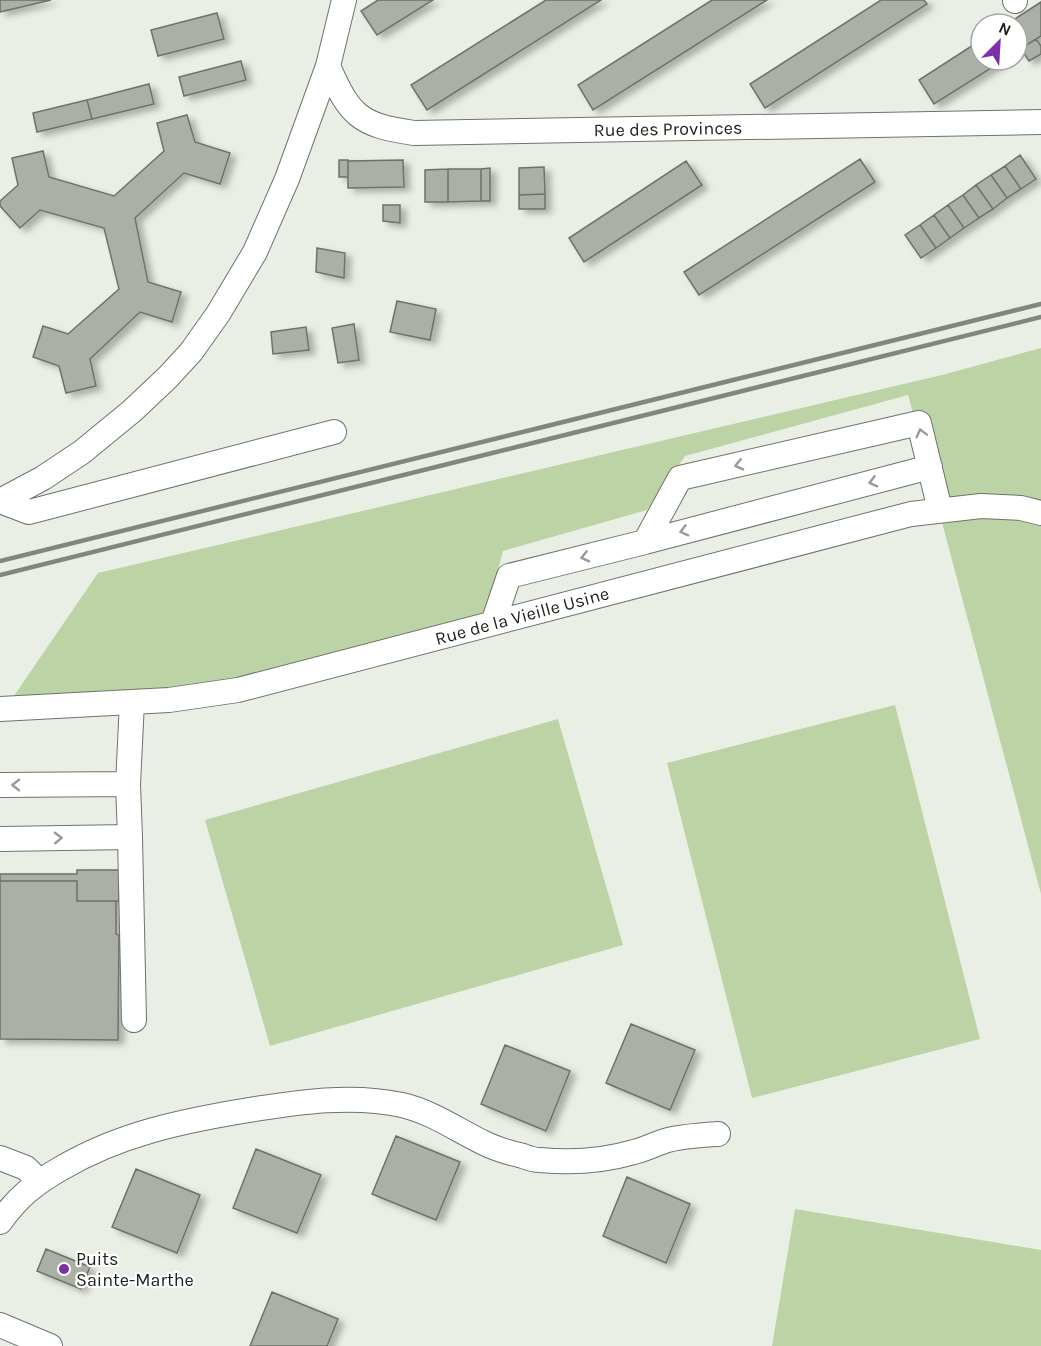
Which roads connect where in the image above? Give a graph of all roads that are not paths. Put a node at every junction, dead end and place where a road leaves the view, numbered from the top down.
1 (344, 0) edge
2 (328, 66) junction
3 (1041, 122) edge
4 (334, 432) dead end
5 (930, 467) junction
6 (0, 501) edge
7 (940, 510) junction
8 (1041, 513) edge
9 (645, 542) junction
10 (493, 623) junction
11 (132, 702) junction
12 (0, 709) edge
13 (128, 784) junction
14 (0, 785) edge
15 (130, 837) junction
16 (0, 839) edge
17 (134, 1020) dead end
18 (718, 1134) dead end
19 (0, 1158) edge
20 (39, 1181) junction
21 (0, 1222) edge
22 (0, 1325) edge
23 (50, 1346) edge

1 - 2 street
2 - 3 street, Rue des Provinces
2 - 6 street
4 - 6 street
5 - 7 street
5 -> 9 street
5 -> 9 street
7 - 8 street, Rue de la Vieille Usine
7 - 10 street, Rue de la Vieille Usine
9 -> 10 street
10 - 11 street, Rue de la Vieille Usine
11 - 12 street, Rue de la Vieille Usine
11 - 13 street
13 -> 14 street
13 - 15 street
16 -> 15 street
15 - 17 street
18 - 20 street
19 - 20 street
20 - 21 street
22 - 23 street

